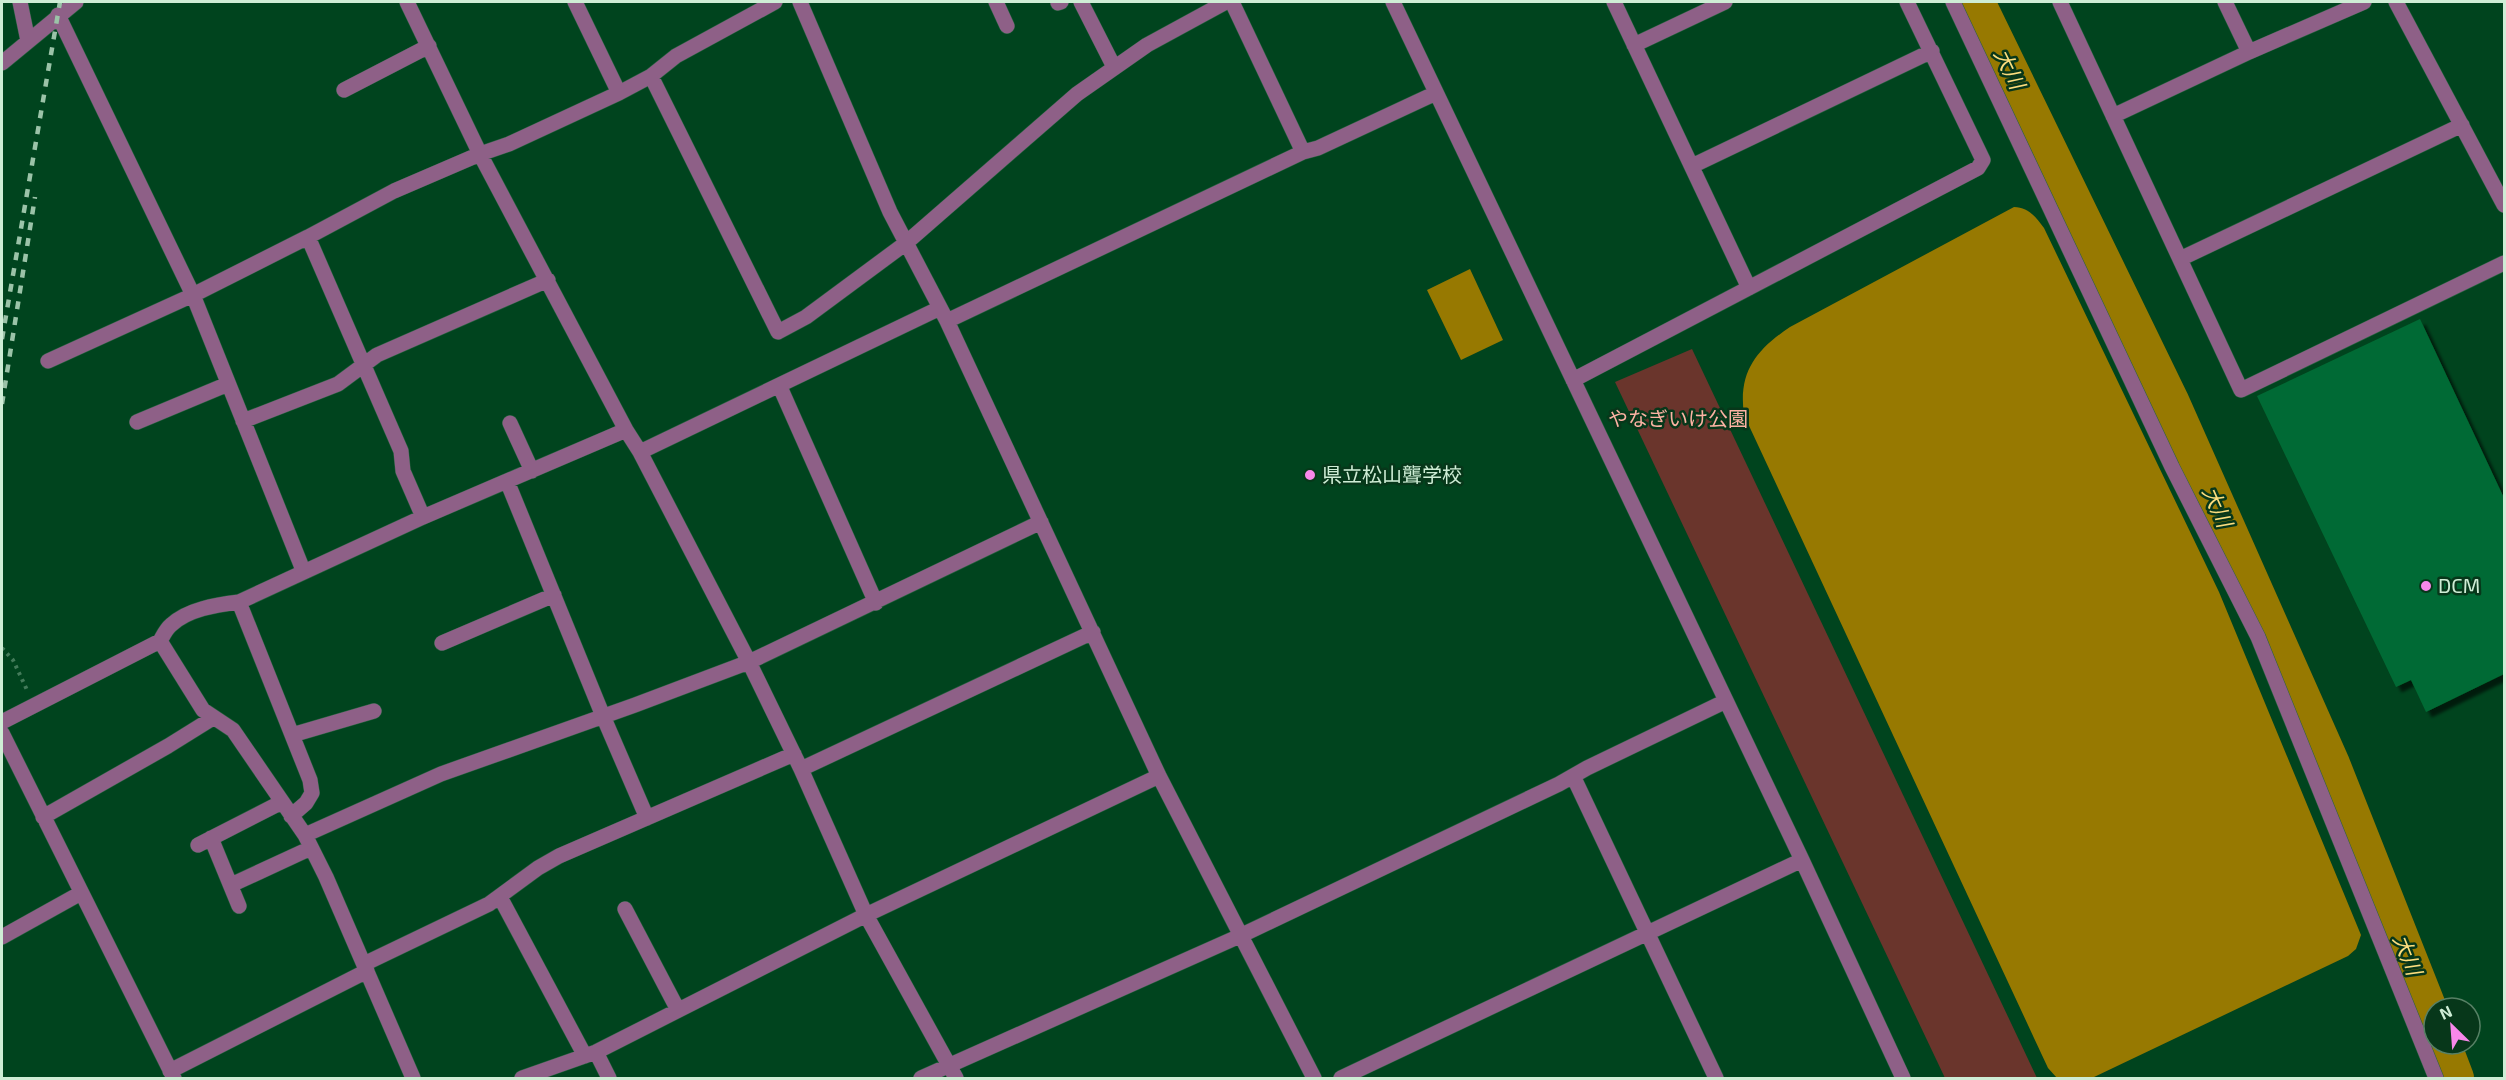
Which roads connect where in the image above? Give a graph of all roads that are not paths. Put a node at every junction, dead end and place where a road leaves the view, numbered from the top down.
1 (20, 2) edge
2 (76, 2) edge
3 (407, 2) edge
4 (575, 2) edge
5 (775, 2) edge
6 (800, 2) edge
7 (996, 2) edge
8 (1081, 2) edge
9 (1226, 2) edge
10 (1233, 2) edge
11 (1614, 2) edge
12 (1725, 2) edge
13 (1906, 2) edge
14 (1953, 2) edge
15 (2060, 2) edge
16 (2225, 2) edge
17 (2364, 2) edge
18 (2396, 2) edge
19 (1398, 3) edge
20 (58, 15) junction
21 (1007, 26) dead end
22 (28, 41) junction
23 (1634, 45) junction
24 (429, 46) junction
25 (1932, 51) junction
26 (2249, 52) junction
27 (2, 63) edge
28 (1114, 67) junction
29 (651, 76) junction
30 (344, 90) dead end
31 (619, 93) junction
32 (1436, 93) junction
33 (2113, 116) junction
34 (2462, 125) junction
35 (1303, 152) junction
36 (480, 154) junction
37 (1692, 166) junction
38 (2505, 205) edge
39 (308, 237) junction
40 (906, 243) junction
41 (2180, 259) junction
42 (2505, 263) edge
43 (549, 280) junction
44 (1749, 288) junction
45 (193, 295) junction
46 (944, 314) junction
47 (48, 361) dead end
48 (364, 364) junction
49 (1573, 380) junction
50 (228, 384) junction
51 (780, 387) junction
52 (137, 422) dead end
53 (243, 422) junction
54 (510, 423) dead end
55 (626, 430) junction
56 (640, 452) junction
57 (532, 471) junction
58 (507, 481) junction
59 (423, 517) junction
60 (1041, 522) junction
61 (303, 570) junction
62 (554, 596) junction
63 (239, 602) junction
64 (876, 603) junction
65 (1093, 632) junction
66 (160, 640) junction
67 (442, 643) dead end
68 (749, 662) junction
69 (1726, 701) junction
70 (374, 711) dead end
71 (603, 716) junction
72 (213, 718) junction
73 (2, 722) edge
74 (2, 734) edge
75 (292, 735) junction
76 (794, 754) junction
77 (801, 769) junction
78 (1160, 776) junction
79 (1573, 776) junction
80 (282, 802) junction
81 (291, 816) junction
82 (43, 817) junction
83 (647, 818) junction
84 (308, 842) junction
85 (1802, 860) junction
86 (231, 885) junction
87 (81, 893) junction
88 (500, 897) junction
89 (239, 906) dead end
90 (625, 909) dead end
91 (866, 915) junction
92 (1648, 934) junction
93 (1242, 935) junction
94 (2, 937) edge
95 (365, 968) junction
96 (678, 1010) junction
97 (590, 1054) junction
98 (953, 1073) edge
99 (172, 1075) edge
100 (1712, 1077) edge
101 (413, 1078) edge
102 (522, 1078) edge
103 (609, 1078) edge
104 (921, 1078) edge
105 (1314, 1078) edge
106 (1341, 1078) edge
107 (1903, 1078) edge
108 (2436, 1078) edge

1 - 22 street
2 - 20 street
3 - 24 street
4 - 31 street
5 - 29 street
6 - 40 street
7 - 21 street
8 - 28 street
9 - 28 street
10 - 35 street
11 - 23 street
12 - 23 street
13 - 25 street
14 - 108 street
15 - 33 street
16 - 26 street
17 - 26 street
18 - 34 street
19 - 32 street
20 - 22 street
20 - 45 street
22 - 27 street
23 - 37 street
24 - 30 street
24 - 36 street
25 - 37 street
25 - 44 street
26 - 33 street
28 - 40 street
29 - 31 street
29 - 40 street
31 - 36 street
32 - 35 street
32 - 49 street
33 - 41 street
34 - 38 street
34 - 41 street
35 - 46 street
36 - 39 street
36 - 43 street
37 - 44 street
39 - 45 street
39 - 48 street
40 - 46 street
41 - 42 street
43 - 48 street
43 - 55 street
44 - 49 street
45 - 47 street
45 - 50 street
46 - 51 street
46 - 60 street
48 - 53 street
48 - 59 street
49 - 69 street
50 - 52 street
50 - 53 street
51 - 56 street
51 - 64 street
53 - 61 street
54 - 57 street
55 - 56 street
55 - 57 street
56 - 68 street
57 - 58 street
58 - 59 street
58 - 62 street
59 - 61 street
60 - 64 street
60 - 65 street
61 - 63 street
62 - 67 street
62 - 71 street
63 - 66 street
63 - 75 street
64 - 68 street
65 - 77 street
65 - 78 street
66 - 72 street
66 - 73 street
68 - 71 street
68 - 76 street
69 - 79 street
69 - 85 street
70 - 75 street
71 - 83 street
71 - 84 street
72 - 80 street
72 - 82 street
74 - 82 street
75 - 81 street
76 - 77 street
76 - 83 street
77 - 91 street
78 - 91 street
78 - 93 street
79 - 92 street
79 - 93 street
80 - 81 street
80 - 86 street
81 - 84 street
82 - 87 street
83 - 88 street
84 - 86 street
84 - 95 street
85 - 92 street
85 - 107 street
86 - 89 street
87 - 94 street
87 - 99 street
88 - 95 street
88 - 97 street
90 - 96 street
91 - 96 street
91 - 98 street
92 - 100 street
92 - 106 street
93 - 98 street
93 - 105 street
95 - 99 street
95 - 101 street
96 - 97 street
97 - 102 street
97 - 103 street
98 - 104 street

